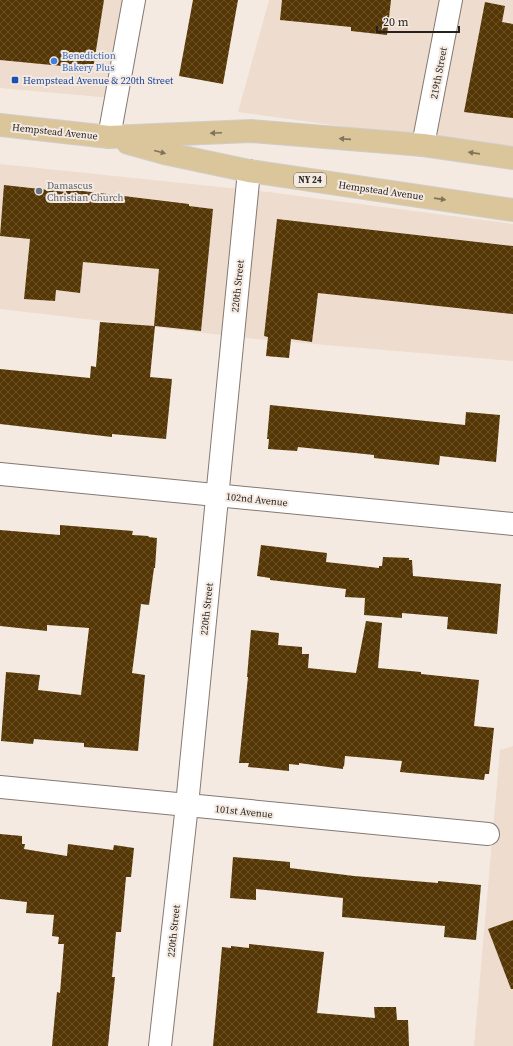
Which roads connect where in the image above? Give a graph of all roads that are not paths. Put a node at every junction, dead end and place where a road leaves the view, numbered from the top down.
1 (134, 0) edge
2 (451, 0) edge
3 (0, 125) edge
4 (109, 138) junction
5 (423, 145) junction
6 (513, 158) edge
7 (249, 171) junction
8 (513, 210) edge
9 (0, 474) edge
10 (217, 495) junction
11 (513, 524) edge
12 (0, 787) edge
13 (187, 805) junction
14 (488, 834) dead end
15 (160, 1046) edge

1 - 4 street
2 - 5 street, 219th Street
3 - 4 main road, Hempstead Avenue / NY 24
5 -> 4 main road, Hempstead Avenue / NY 24
4 -> 7 main road, Hempstead Avenue / NY 24
6 -> 5 main road, Hempstead Avenue / NY 24
7 -> 8 main road, Hempstead Avenue / NY 24
7 - 10 street, 220th Street
9 - 10 street, 102nd Avenue
10 - 11 street, 102nd Avenue
10 - 13 street, 220th Street
12 - 13 street, 101st Avenue
13 - 14 street, 101st Avenue
13 - 15 street, 220th Street

